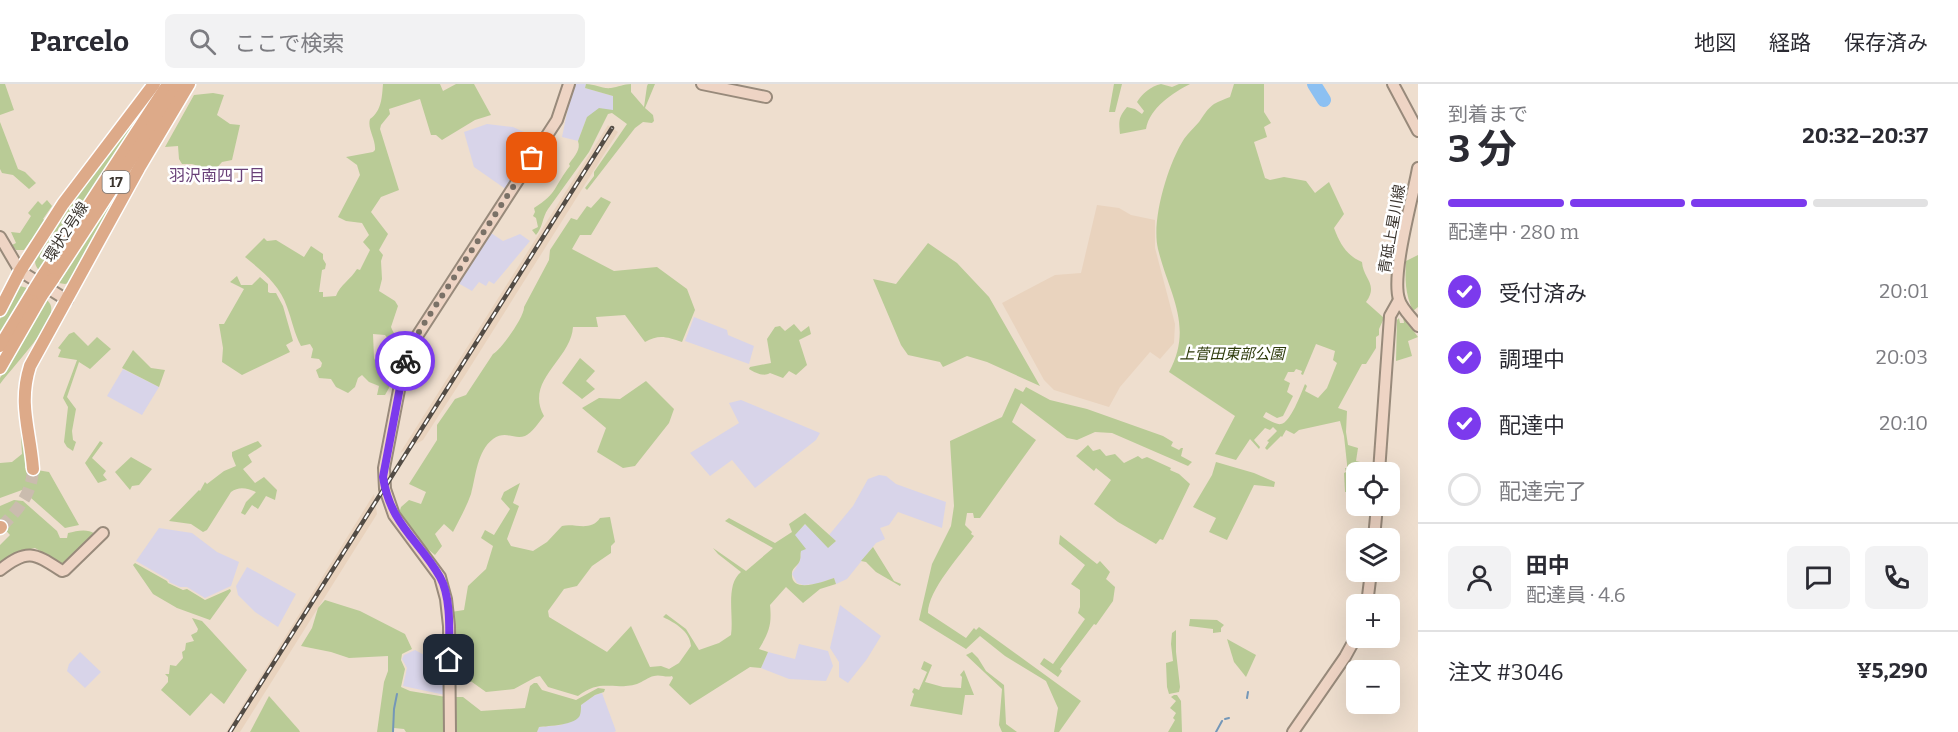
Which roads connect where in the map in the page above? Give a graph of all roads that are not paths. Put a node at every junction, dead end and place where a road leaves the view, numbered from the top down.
1 (154, 84) edge
2 (168, 84) edge
3 (180, 84) edge
4 (189, 84) edge
5 (569, 84) edge
6 (702, 84) edge
7 (1394, 84) edge
8 (766, 97) dead end
9 (1418, 131) edge
10 (1418, 168) edge
11 (0, 237) edge
12 (20, 271) junction
13 (48, 276) junction
14 (38, 293) junction
15 (67, 300) junction
16 (1399, 300) junction
17 (0, 310) edge
18 (1418, 326) edge
19 (0, 346) edge
20 (0, 368) edge
21 (1380, 462) edge
22 (33, 469) tunnel mouth
23 (100, 536) dead end
24 (0, 570) edge
25 (1349, 648) edge
26 (450, 732) edge
27 (1293, 732) edge

1 - 12 main road
2 - 13 main road, 環状2号線 / 17
3 - 13 main road, 環状2号線 / 17
4 - 15 main road
5 - 26 street
6 - 8 street
7 - 9 street
10 - 16 street, 青砥上星川線
11 - 12 street
12 - 15 street
12 - 17 main road
13 - 14 main road, 環状2号線 / 17, bridge
14 - 19 main road, 環状2号線 / 17
14 - 20 main road, 環状2号線 / 17
15 - 22 main road
16 - 18 street
16 - 21 street, 青砥上星川線
23 - 24 street
25 - 27 street

